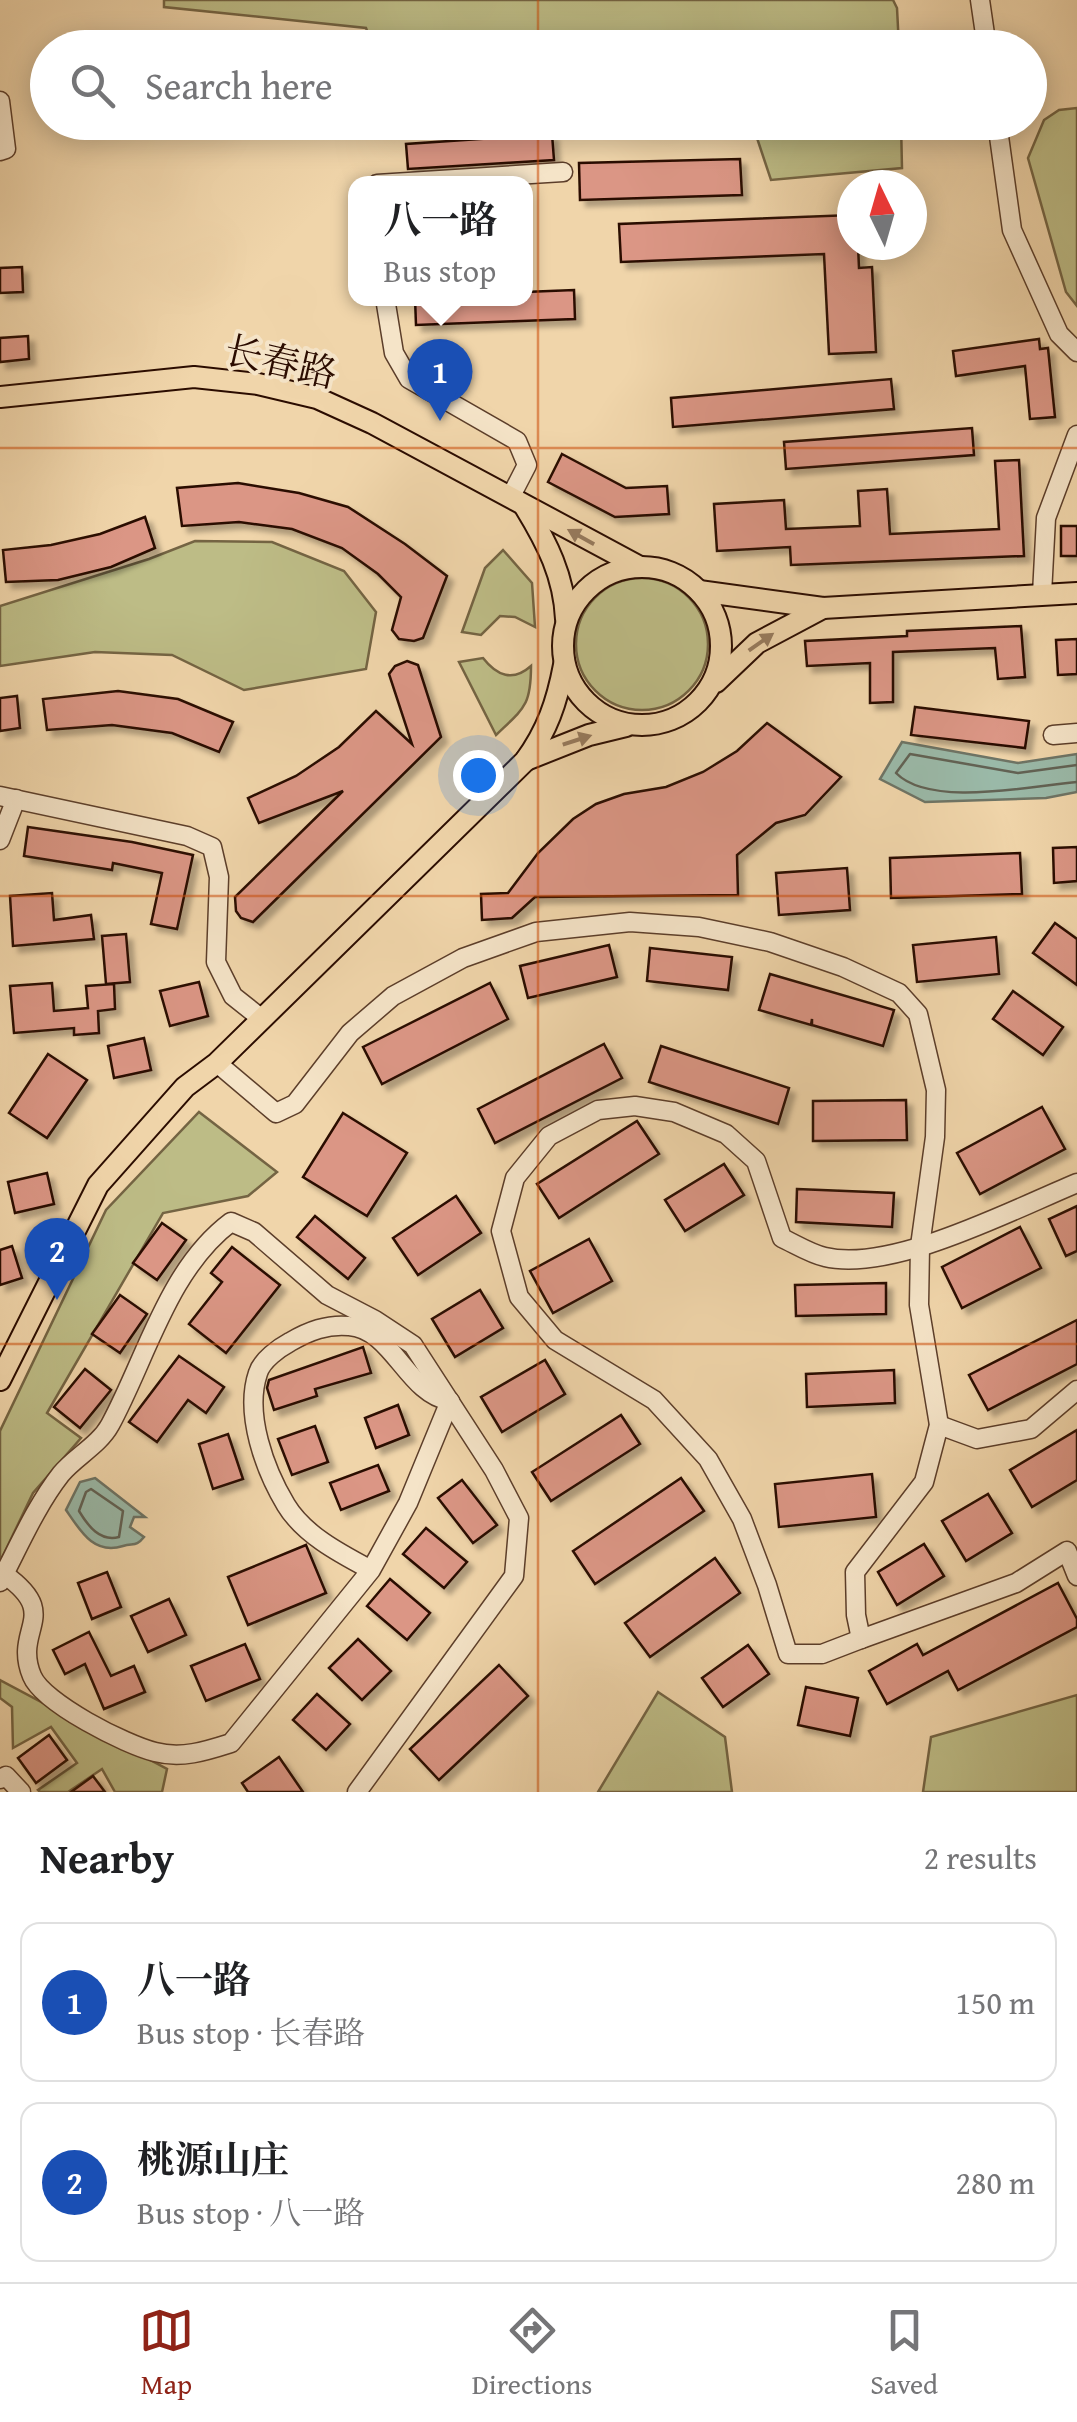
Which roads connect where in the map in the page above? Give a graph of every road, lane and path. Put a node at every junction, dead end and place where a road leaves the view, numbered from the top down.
1 (980, 0) edge
2 (984, 30) edge
3 (0, 101) edge
4 (1000, 140) edge
5 (3, 150) edge
6 (563, 172) dead end
7 (495, 176) edge
8 (386, 306) edge
9 (1077, 352) edge
10 (0, 397) edge
11 (1075, 444) edge
12 (518, 500) junction
13 (640, 566) junction
14 (699, 590) junction
15 (1077, 592) edge
16 (1042, 594) junction
17 (823, 608) junction
18 (566, 622) junction
19 (564, 665) junction
20 (708, 690) junction
21 (631, 725) junction
22 (1077, 733) edge
23 (1053, 735) dead end
24 (524, 761) junction
25 (8, 798) edge
26 (0, 840) edge
27 (262, 1020) junction
28 (217, 1063) junction
29 (1077, 1183) edge
30 (920, 1246) junction
31 (0, 1380) edge
32 (1077, 1390) edge
33 (450, 1401) junction
34 (939, 1425) junction
35 (371, 1570) junction
36 (1077, 1576) edge
37 (2, 1578) edge
38 (861, 1639) junction
39 (0, 1779) edge
40 (21, 1792) edge
41 (356, 1792) edge

1 - 2 street
3 - 5 street
4 - 9 street
6 - 7 street
8 - 12 street
10 - 12 main road, 长春路
11 - 16 street
13 -> 12 main road, 长春路
12 - 18 main road
13 - 14 main road
13 - 18 main road
14 - 17 main road
14 - 20 main road
15 - 16 main road
16 - 17 main road
20 -> 17 main road
18 - 19 main road
19 - 21 main road
19 - 24 main road
20 - 21 main road
24 -> 21 main road
22 - 23 street
24 - 27 main road
25 - 26 street
25 - 27 street
27 - 28 main road
28 - 30 street
28 - 31 main road
29 - 30 street
30 - 34 street
30 - 38 street
32 - 34 street
33 - 35 street
33 - 35 street
33 - 37 street
33 - 41 street
34 - 38 street
35 - 37 street
36 - 38 street
39 - 40 street

